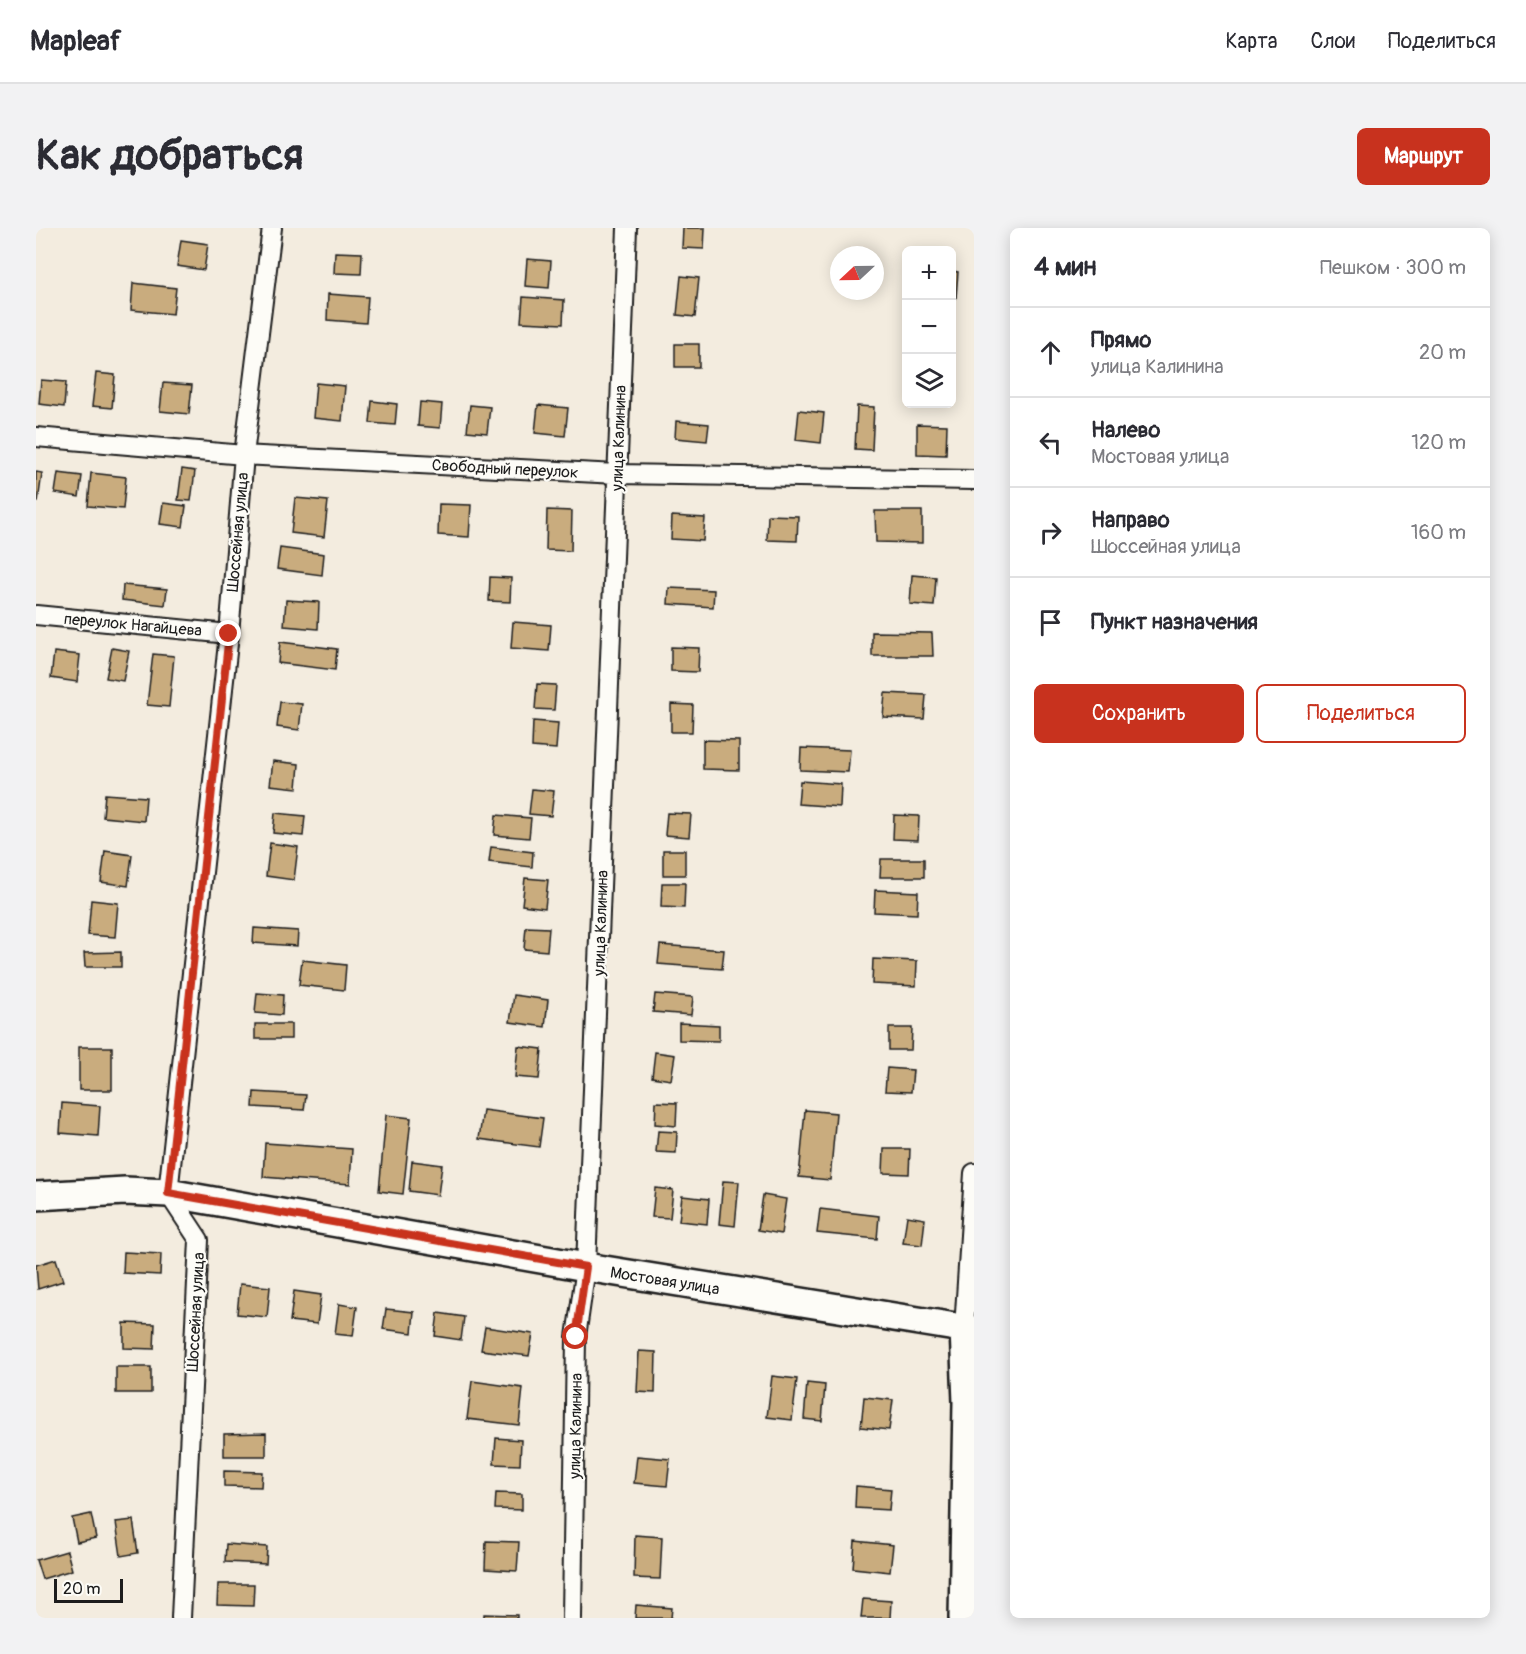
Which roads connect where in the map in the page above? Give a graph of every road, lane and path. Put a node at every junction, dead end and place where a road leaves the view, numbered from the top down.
1 (272, 228) edge
2 (627, 228) edge
3 (36, 437) edge
4 (244, 455) junction
5 (617, 474) junction
6 (974, 480) edge
7 (36, 615) edge
8 (229, 634) junction
9 (974, 1173) edge
10 (168, 1193) junction
11 (36, 1196) edge
12 (586, 1267) junction
13 (969, 1330) edge
14 (181, 1618) edge
15 (572, 1618) edge
16 (963, 1618) edge

1 - 4 street, Шоссейная улица
2 - 5 street, улица Калинина
3 - 4 street, Свободный переулок
4 - 5 street, Свободный переулок
4 - 8 street, Шоссейная улица
5 - 6 street, Свободный переулок
5 - 12 street, улица Калинина
7 - 8 street, переулок Нагайцева
8 - 10 street, Шоссейная улица
9 - 13 street
10 - 11 main road, Мостовая улица
10 - 12 main road, Мостовая улица
10 - 14 street, Шоссейная улица
12 - 13 main road, Мостовая улица
12 - 15 street, улица Калинина
13 - 16 main road

